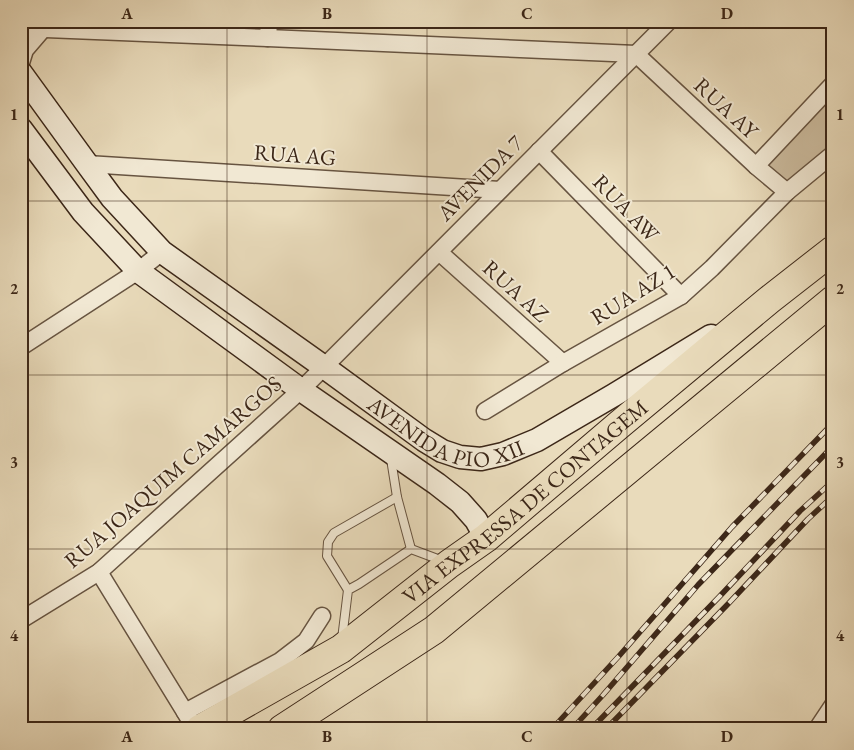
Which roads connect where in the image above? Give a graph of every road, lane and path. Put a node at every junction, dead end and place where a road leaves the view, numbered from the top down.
1 (669, 21) edge
2 (21, 28) edge
3 (42, 29) junction
4 (268, 29) edge
5 (636, 54) junction
6 (21, 63) edge
7 (21, 73) edge
8 (833, 84) edge
9 (21, 129) edge
10 (539, 151) junction
11 (833, 154) edge
12 (87, 164) junction
13 (756, 166) junction
14 (500, 190) junction
15 (787, 192) junction
16 (833, 250) edge
17 (162, 252) junction
18 (439, 252) junction
19 (138, 271) junction
20 (681, 296) junction
21 (769, 300) junction
22 (833, 300) edge
23 (21, 346) edge
24 (562, 363) junction
25 (324, 367) junction
26 (301, 390) junction
27 (485, 411) dead end
28 (390, 452) junction
29 (397, 497) junction
30 (486, 538) junction
31 (412, 549) junction
32 (449, 564) junction
33 (99, 572) junction
34 (348, 590) junction
35 (322, 616) dead end
36 (21, 620) edge
37 (341, 649) junction
38 (833, 705) edge
39 (193, 720) edge
40 (195, 729) edge
41 (282, 729) edge
42 (817, 729) edge

1 - 5 street, AVENIDA 7
2 - 3 street
3 - 4 street
3 - 6 street
4 - 5 street
5 - 10 street, AVENIDA 7
5 - 13 street, RUA AY
7 - 12 main road, AVENIDA PIO XII
8 - 13 street
9 - 19 main road, AVENIDA PIO XII
10 - 14 street, AVENIDA 7
10 - 20 street, RUA AW
11 - 15 street, RUA AZ 1
12 - 14 street, RUA AG
12 - 17 main road, AVENIDA PIO XII
13 - 15 street, RUA AY
14 - 18 street, AVENIDA 7
15 - 20 street, RUA AZ 1
16 - 21 highway, VIA EXPRESSA DE CONTAGEM
17 - 19 street
17 - 25 main road, AVENIDA PIO XII
18 - 24 street, RUA AZ
18 - 25 street, AVENIDA 7
19 - 23 street
19 - 26 main road, AVENIDA PIO XII
20 - 24 street, RUA AZ 1
21 - 25 main road, AVENIDA PIO XII
21 - 30 highway, VIA EXPRESSA DE CONTAGEM
22 - 41 highway, VIA EXPRESSA DE CONTAGEM
24 - 27 street, RUA AZ 1
25 - 26 street, RUA JOAQUIM CAMARGOS
26 - 28 main road, AVENIDA PIO XII
26 - 33 street, RUA JOAQUIM CAMARGOS
28 - 29 lane
28 - 30 main road, AVENIDA PIO XII
29 - 31 lane
29 - 34 lane
30 - 32 highway, VIA EXPRESSA DE CONTAGEM
31 - 32 lane
31 - 34 lane
32 - 37 highway, VIA EXPRESSA DE CONTAGEM
33 - 36 street, RUA JOAQUIM CAMARGOS
33 - 39 street
34 - 37 lane
35 - 39 street
37 - 39 highway, VIA EXPRESSA DE CONTAGEM
38 - 42 street
39 - 40 street

